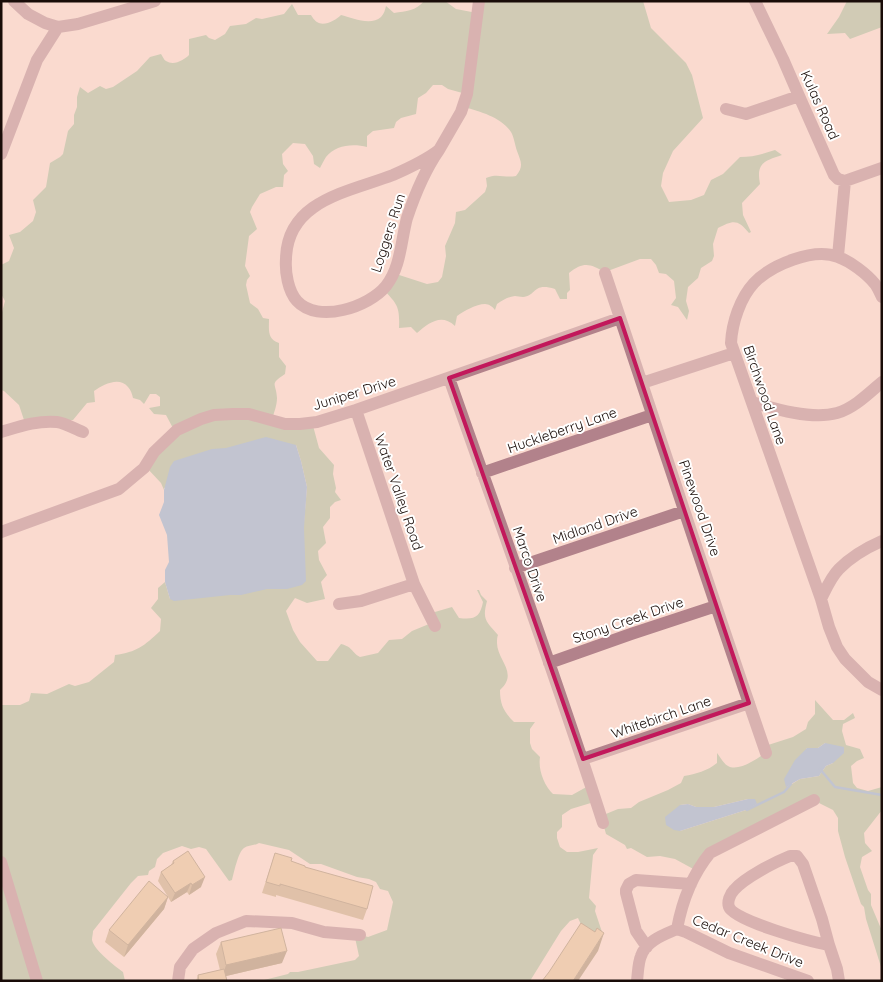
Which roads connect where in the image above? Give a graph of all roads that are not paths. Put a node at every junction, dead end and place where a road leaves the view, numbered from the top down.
1 (14, 1) edge
2 (155, 1) edge
3 (479, 1) edge
4 (755, 1) edge
5 (58, 28) junction
6 (799, 96) junction
7 (726, 109) dead end
8 (439, 150) junction
9 (1, 154) edge
10 (882, 168) edge
11 (845, 181) junction
12 (838, 256) junction
13 (605, 273) dead end
14 (882, 298) edge
15 (620, 318) junction
16 (734, 353) junction
17 (449, 378) junction
18 (882, 382) edge
19 (642, 383) junction
20 (752, 402) junction
21 (356, 410) junction
22 (652, 416) junction
23 (1, 432) edge
24 (83, 432) dead end
25 (482, 473) junction
26 (684, 511) junction
27 (1, 532) edge
28 (882, 541) edge
29 (515, 568) junction
30 (414, 584) junction
31 (821, 599) junction
32 (339, 604) dead end
33 (716, 606) junction
34 (435, 626) dead end
35 (549, 663) junction
36 (882, 690) edge
37 (749, 703) junction
38 (766, 753) dead end
39 (582, 759) junction
40 (814, 800) dead end
41 (603, 823) dead end
42 (1, 862) edge
43 (691, 884) junction
44 (676, 929) junction
45 (360, 935) dead end
46 (829, 946) junction
47 (647, 947) junction
48 (37, 981) edge
49 (178, 981) edge
50 (637, 981) edge
51 (808, 981) edge
52 (839, 981) edge

1 - 5 street
2 - 5 street
3 - 8 street, Loggers Run
4 - 6 street, Kulas Road
5 - 9 street
6 - 7 street
6 - 11 street, Kulas Road
8 - 8 street, Loggers Run
10 - 11 street
11 - 12 street
12 - 14 street
12 - 16 street, Birchwood Lane
13 - 15 street, Pinewood Drive
15 - 17 street, Juniper Drive
15 - 19 street, Pinewood Drive
16 - 19 street
16 - 20 street, Birchwood Lane
17 - 21 street, Juniper Drive
17 - 25 street, Marco Drive
18 - 20 street
19 - 22 street, Pinewood Drive
20 - 31 street, Birchwood Lane
21 - 27 street, Juniper Drive
21 - 30 street, Water Valley Road
22 - 25 street, Huckleberry Lane
22 - 26 street, Pinewood Drive
23 - 24 street
25 - 29 street, Marco Drive
26 - 29 street, Midland Drive
26 - 33 street, Pinewood Drive
28 - 31 street
29 - 35 street, Marco Drive
30 - 32 street
30 - 34 street
31 - 36 street, Birchwood Lane
33 - 35 street, Stony Creek Drive
33 - 37 street, Pinewood Drive
35 - 39 street, Marco Drive
37 - 38 street, Pinewood Drive
37 - 39 street, Whitebirch Lane
39 - 41 street, Marco Drive
40 - 43 street
42 - 48 street
43 - 44 street
43 - 47 street
44 - 47 street
44 - 51 street, Cedar Creek Drive
45 - 49 street
46 - 46 street
46 - 52 street
47 - 50 street

